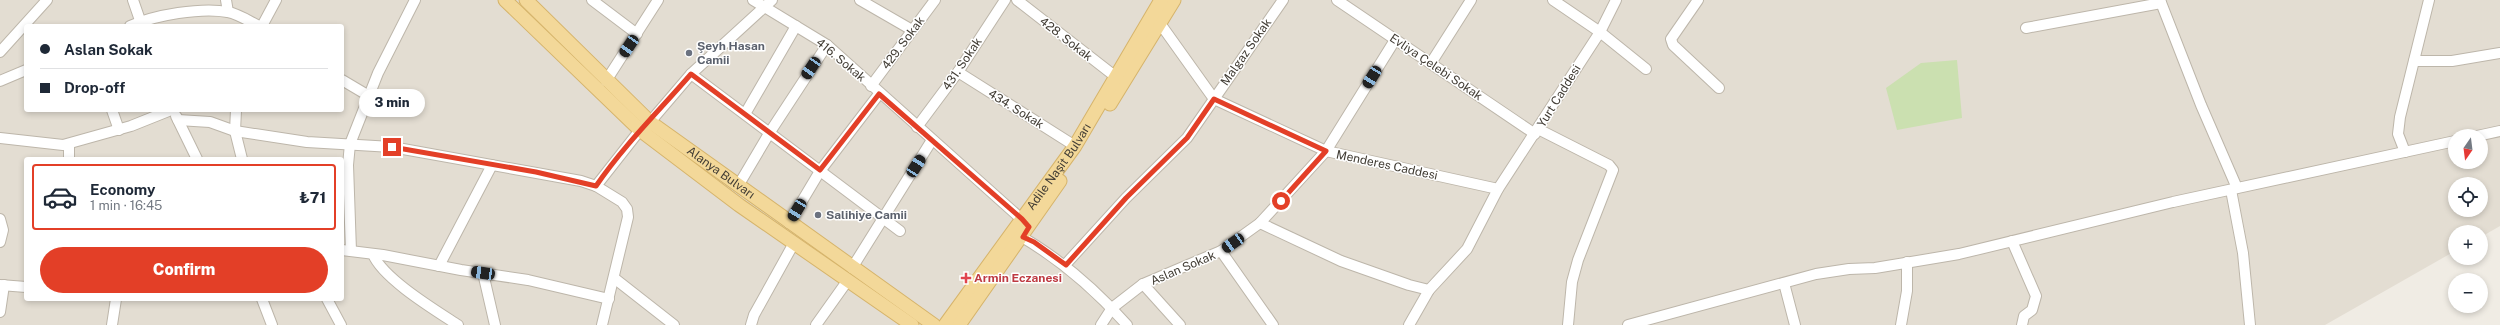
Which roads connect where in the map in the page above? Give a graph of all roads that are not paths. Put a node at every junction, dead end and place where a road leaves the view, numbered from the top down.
1 (47, 0) edge
2 (133, 0) edge
3 (226, 0) edge
4 (276, 0) edge
5 (415, 0) edge
6 (526, 0) edge
7 (592, 0) edge
8 (658, 0) edge
9 (753, 0) edge
10 (860, 0) edge
11 (935, 0) edge
12 (1005, 0) edge
13 (1017, 0) edge
14 (1174, 0) edge
15 (1283, 0) edge
16 (1337, 0) edge
17 (1470, 0) edge
18 (1553, 0) edge
19 (1616, 0) edge
20 (1698, 0) edge
21 (2429, 0) edge
22 (2160, 1) edge
23 (513, 2) edge
24 (1156, 2) edge
25 (768, 3) edge
26 (228, 12) junction
27 (1159, 22) junction
28 (25, 24) edge
29 (142, 24) edge
30 (255, 24) edge
31 (263, 24) edge
32 (24, 25) edge
33 (796, 26) junction
34 (2026, 28) dead end
35 (912, 30) junction
36 (1600, 32) junction
37 (636, 34) junction
38 (1395, 40) junction
39 (826, 45) junction
40 (0, 52) edge
41 (2500, 53) edge
42 (2414, 61) junction
43 (1431, 63) junction
44 (1646, 69) dead end
45 (24, 71) edge
46 (958, 72) junction
47 (691, 74) junction
48 (1116, 77) junction
49 (0, 80) edge
50 (344, 81) edge
51 (606, 81) junction
52 (871, 86) junction
53 (1719, 88) dead end
54 (879, 94) junction
55 (369, 96) junction
56 (1214, 99) junction
57 (113, 112) edge
58 (166, 112) edge
59 (175, 112) edge
60 (236, 112) edge
61 (745, 114) junction
62 (178, 120) junction
63 (645, 126) junction
64 (917, 126) junction
65 (119, 130) junction
66 (235, 130) junction
67 (2500, 131) edge
68 (770, 132) junction
69 (1537, 132) junction
70 (2488, 134) edge
71 (0, 138) edge
72 (932, 140) junction
73 (2448, 143) edge
74 (69, 144) junction
75 (350, 144) junction
76 (1075, 146) junction
77 (1326, 151) junction
78 (2404, 152) junction
79 (70, 157) edge
80 (196, 157) edge
81 (242, 157) edge
82 (492, 165) junction
83 (820, 170) junction
84 (596, 186) junction
85 (738, 186) junction
86 (1498, 189) junction
87 (2234, 189) junction
88 (882, 217) junction
89 (0, 219) edge
90 (789, 223) junction
91 (1260, 223) junction
92 (1022, 229) junction
93 (900, 231) dead end
94 (2012, 241) junction
95 (0, 242) edge
96 (794, 243) junction
97 (347, 251) edge
98 (1221, 251) junction
99 (373, 254) junction
100 (1907, 262) junction
101 (1066, 265) junction
102 (439, 266) junction
103 (852, 268) junction
104 (483, 273) junction
105 (614, 278) junction
106 (848, 280) junction
107 (1784, 283) junction
108 (1143, 284) junction
109 (2, 285) edge
110 (24, 287) edge
111 (1429, 290) junction
112 (609, 299) junction
113 (116, 301) edge
114 (263, 301) edge
115 (328, 301) edge
116 (1112, 308) junction
117 (0, 312) edge
118 (1652, 322) edge
119 (112, 325) edge
120 (272, 325) edge
121 (341, 325) edge
122 (458, 325) edge
123 (495, 325) edge
124 (602, 325) edge
125 (674, 325) edge
126 (751, 325) edge
127 (816, 325) edge
128 (912, 325) edge
129 (934, 325) edge
130 (945, 325) edge
131 (959, 325) edge
132 (1101, 325) edge
133 (1127, 325) edge
134 (1180, 325) edge
135 (1273, 325) edge
136 (1409, 325) edge
137 (1568, 325) edge
138 (1628, 325) edge
139 (1795, 325) edge
140 (1901, 325) edge
141 (2022, 325) edge
142 (2250, 325) edge

1 - 28 street
2 - 29 street
3 - 26 street
4 - 31 street
5 - 55 street
6 - 51 main road, Alanya Bulvarı
7 - 37 street
8 - 37 street
9 - 25 street, 416. Sokak
10 - 35 street
11 - 35 street, 429. Sokak
12 - 46 street, 431. Sokak
13 - 48 street, 428. Sokak
14 - 27 main road, Adile Naşit Bulvarı
15 - 56 street, Malgaz Sokak
16 - 38 street, Evliya Çelebi Sokak
17 - 43 street
18 - 36 street
19 - 36 street, Yurt Caddesi
20 - 53 street
21 - 42 street
22 - 34 street
22 - 87 street
23 - 63 main road, Alanya Bulvarı
24 - 48 main road, Adile Naşit Bulvarı
25 - 33 street, 416. Sokak
25 - 47 street
26 - 29 street
26 - 30 street
27 - 56 street, Menderes Caddesi
27 - 92 main road, Adile Naşit Bulvarı
32 - 40 street
33 - 39 street, 416. Sokak
33 - 61 street
35 - 52 street, 429. Sokak
36 - 44 street
36 - 69 street, Yurt Caddesi
37 - 51 street
38 - 43 street, Evliya Çelebi Sokak
38 - 77 street, Aslan Sokak
39 - 52 street, 416. Sokak
39 - 68 street
41 - 42 street
42 - 78 street
43 - 69 street, Evliya Çelebi Sokak
45 - 49 street
46 - 64 street, 431. Sokak
46 - 76 street, 434. Sokak
47 - 61 street
47 - 63 street
48 - 76 main road, Adile Naşit Bulvarı
50 - 55 street
51 - 63 main road, Alanya Bulvarı
52 - 54 street, 416. Sokak
54 - 64 street, 416. Sokak
54 - 83 street
55 - 75 street
56 - 77 street, Menderes Caddesi
56 - 101 street, Malgaz Sokak
57 - 65 street
58 - 65 street
59 - 62 street
60 - 66 street
61 - 68 street
62 - 66 street
62 - 80 street
63 - 84 street
63 - 85 main road, Alanya Bulvarı
63 - 96 main road, Alanya Bulvarı
64 - 72 street, 416. Sokak
65 - 74 street
66 - 75 street
66 - 81 street
67 - 70 street
68 - 83 street
68 - 85 street
69 - 86 street, Yurt Caddesi
69 - 137 street, Evliya Çelebi Sokak
71 - 74 street
72 - 88 street
72 - 92 street, 416. Sokak
73 - 78 street
74 - 79 street
75 - 82 street
75 - 97 street
76 - 92 main road, Adile Naşit Bulvarı
77 - 86 street, Menderes Caddesi
77 - 91 street, Aslan Sokak
78 - 87 street
82 - 84 street
82 - 102 street
83 - 88 street
83 - 90 street
84 - 105 street
85 - 90 main road, Alanya Bulvarı
86 - 111 street, Yurt Caddesi
87 - 94 street
87 - 142 street
88 - 93 street
88 - 103 street
89 - 95 street
90 - 103 main road, Alanya Bulvarı
91 - 98 street, Aslan Sokak
91 - 111 street
92 - 101 street, 416. Sokak
92 - 130 main road, Adile Naşit Bulvarı
92 - 131 main road, Adile Naşit Bulvarı
94 - 100 street
94 - 141 street
96 - 106 main road, Alanya Bulvarı
96 - 126 street
97 - 99 street
98 - 108 street, Aslan Sokak
98 - 135 street
99 - 102 street
99 - 122 street
100 - 107 street
100 - 140 street
101 - 116 street, 416. Sokak
102 - 104 street
103 - 129 main road, Alanya Bulvarı
104 - 112 street
104 - 123 street
105 - 112 street
105 - 125 street
106 - 127 street
106 - 128 main road, Alanya Bulvarı
107 - 118 street
107 - 139 street
108 - 116 street, Aslan Sokak
108 - 134 street
109 - 110 street
109 - 117 street
111 - 136 street, Yurt Caddesi
112 - 124 street
113 - 119 street
114 - 120 street
115 - 121 street
116 - 132 street, Aslan Sokak
116 - 133 street, 416. Sokak
118 - 138 street

